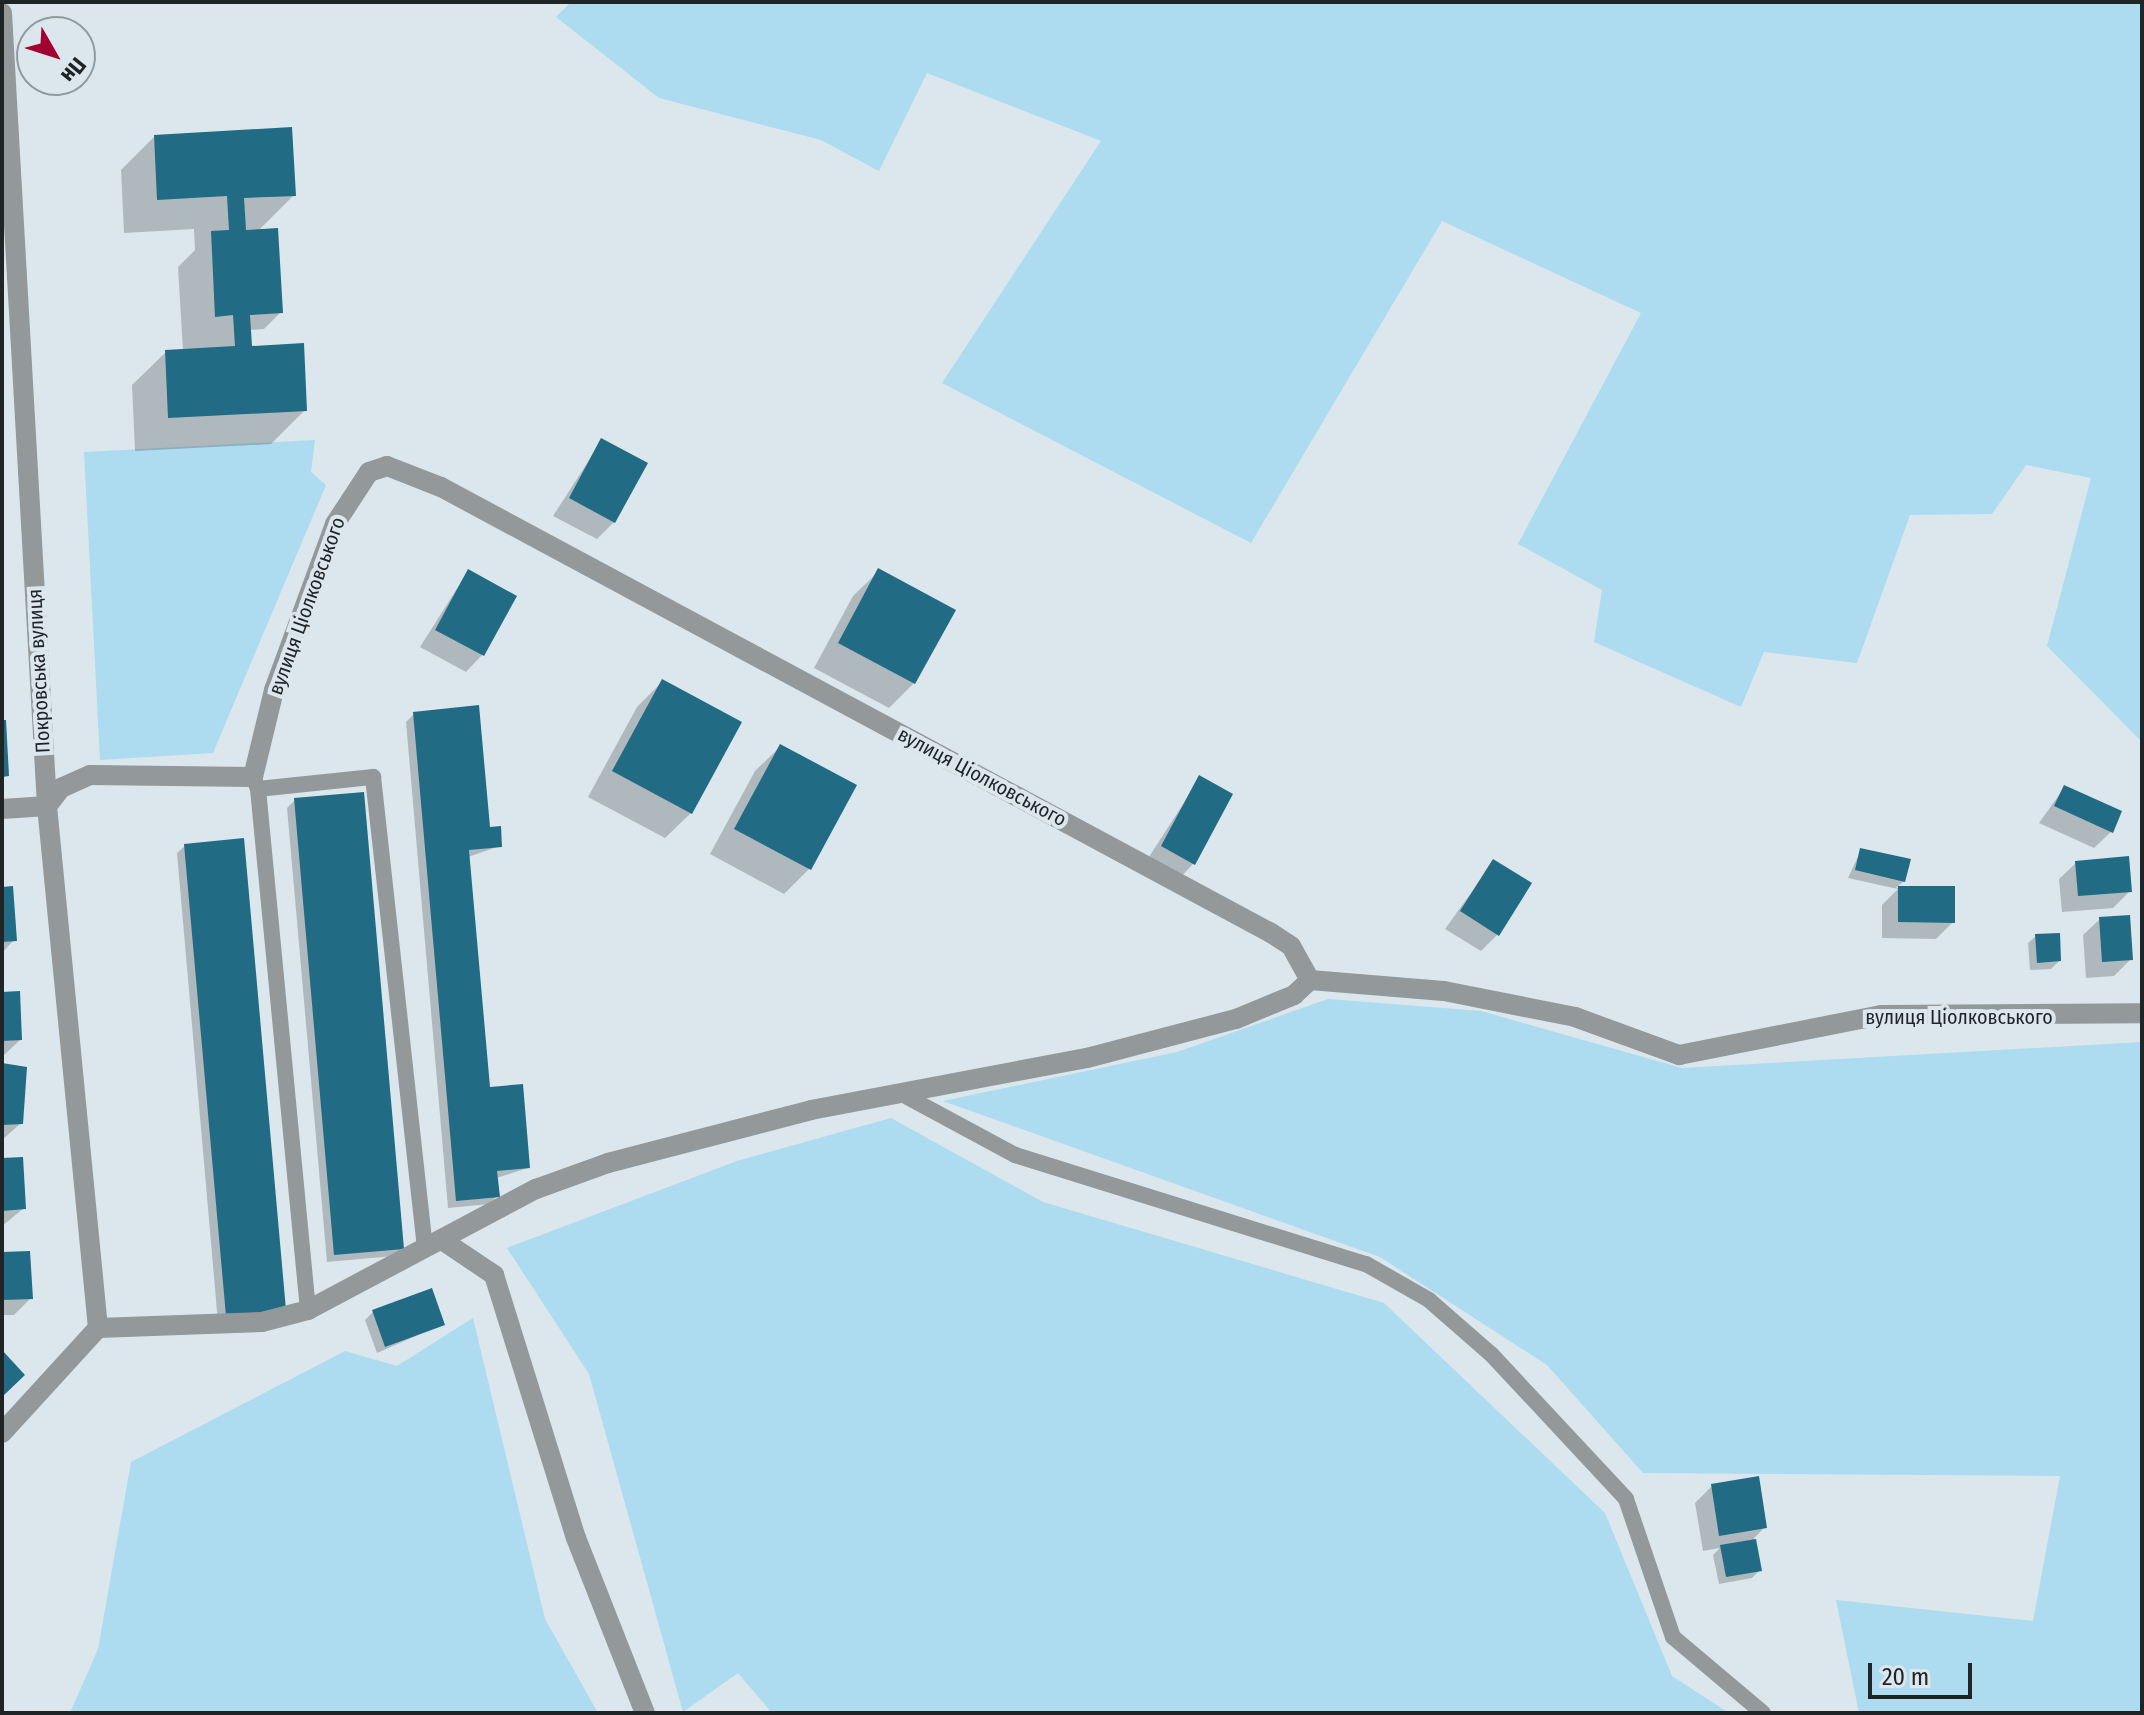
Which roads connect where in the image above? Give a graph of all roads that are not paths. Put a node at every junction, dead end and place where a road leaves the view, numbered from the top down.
1 (2, 13) edge
2 (255, 783) junction
3 (47, 806) junction
4 (2, 809) edge
5 (1310, 980) junction
6 (2142, 1013) edge
7 (900, 1093) junction
8 (433, 1244) junction
9 (308, 1310) junction
10 (98, 1328) junction
11 (2, 1433) edge
12 (645, 1713) edge
13 (1763, 1713) edge

1 - 3 street, Покровська вулиця
2 - 3 street
2 - 5 street, вулиця Ціолковського
2 - 8 lane
2 - 9 lane
3 - 4 street
3 - 10 street, Покровська вулиця
5 - 6 street, вулиця Ціолковського
5 - 7 street
7 - 8 street
7 - 13 lane
8 - 9 street
8 - 12 street
9 - 10 street
10 - 11 street

